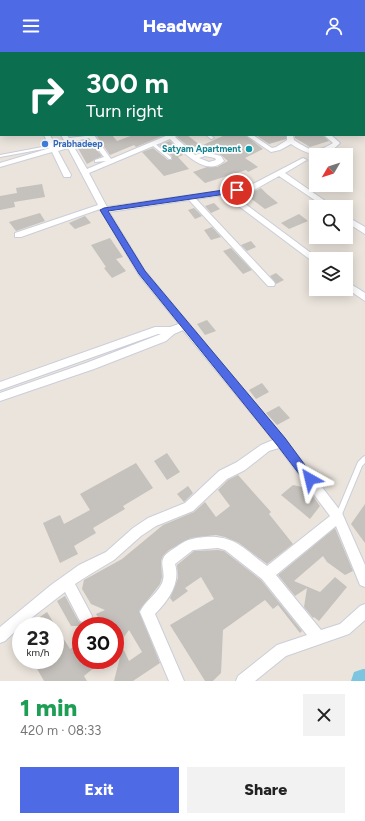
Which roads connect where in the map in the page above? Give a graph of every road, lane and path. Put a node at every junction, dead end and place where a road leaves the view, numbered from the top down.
1 (47, 136) edge
2 (172, 136) edge
3 (209, 136) edge
4 (250, 136) edge
5 (328, 136) edge
6 (212, 138) dead end
7 (291, 138) edge
8 (67, 141) edge
9 (153, 144) junction
10 (53, 148) junction
11 (0, 156) edge
12 (194, 157) dead end
13 (170, 158) dead end
14 (303, 160) dead end
15 (0, 164) edge
16 (83, 169) junction
17 (280, 172) junction
18 (67, 175) dead end
19 (225, 192) junction
20 (190, 197) junction
21 (320, 200) edge
22 (103, 208) junction
23 (353, 223) edge
24 (365, 231) edge
25 (18, 235) dead end
26 (309, 256) edge
27 (271, 284) dead end
28 (353, 289) edge
29 (365, 298) edge
30 (186, 325) junction
31 (171, 331) junction
32 (0, 386) edge
33 (0, 397) edge
34 (281, 442) junction
35 (365, 459) edge
36 (338, 516) junction
37 (267, 574) junction
38 (365, 580) edge
39 (67, 583) junction
40 (365, 611) edge
41 (85, 616) dead end
42 (0, 636) edge
43 (318, 637) junction
44 (177, 681) edge
45 (243, 681) edge

1 - 10 street
2 - 9 street
2 - 12 street
3 - 6 lane
4 - 7 street
5 - 7 street
8 - 10 street
8 - 16 street
8 - 16 street
9 - 13 lane
9 - 16 street
10 - 11 lane
10 - 15 street
10 - 18 street
14 - 17 street
16 - 22 street
17 - 19 street
17 - 21 street
19 - 20 street
19 - 26 street
20 - 22 street
20 - 27 street
22 - 25 street
22 - 30 street
23 - 24 street
28 - 29 street
30 - 31 street
30 - 34 street
31 - 32 street
31 - 33 street
34 - 36 street
34 - 39 street
35 - 36 lane
36 - 37 street
36 - 38 street
37 - 43 street
37 - 44 street
39 - 41 street
39 - 42 street
40 - 43 street
43 - 45 street

